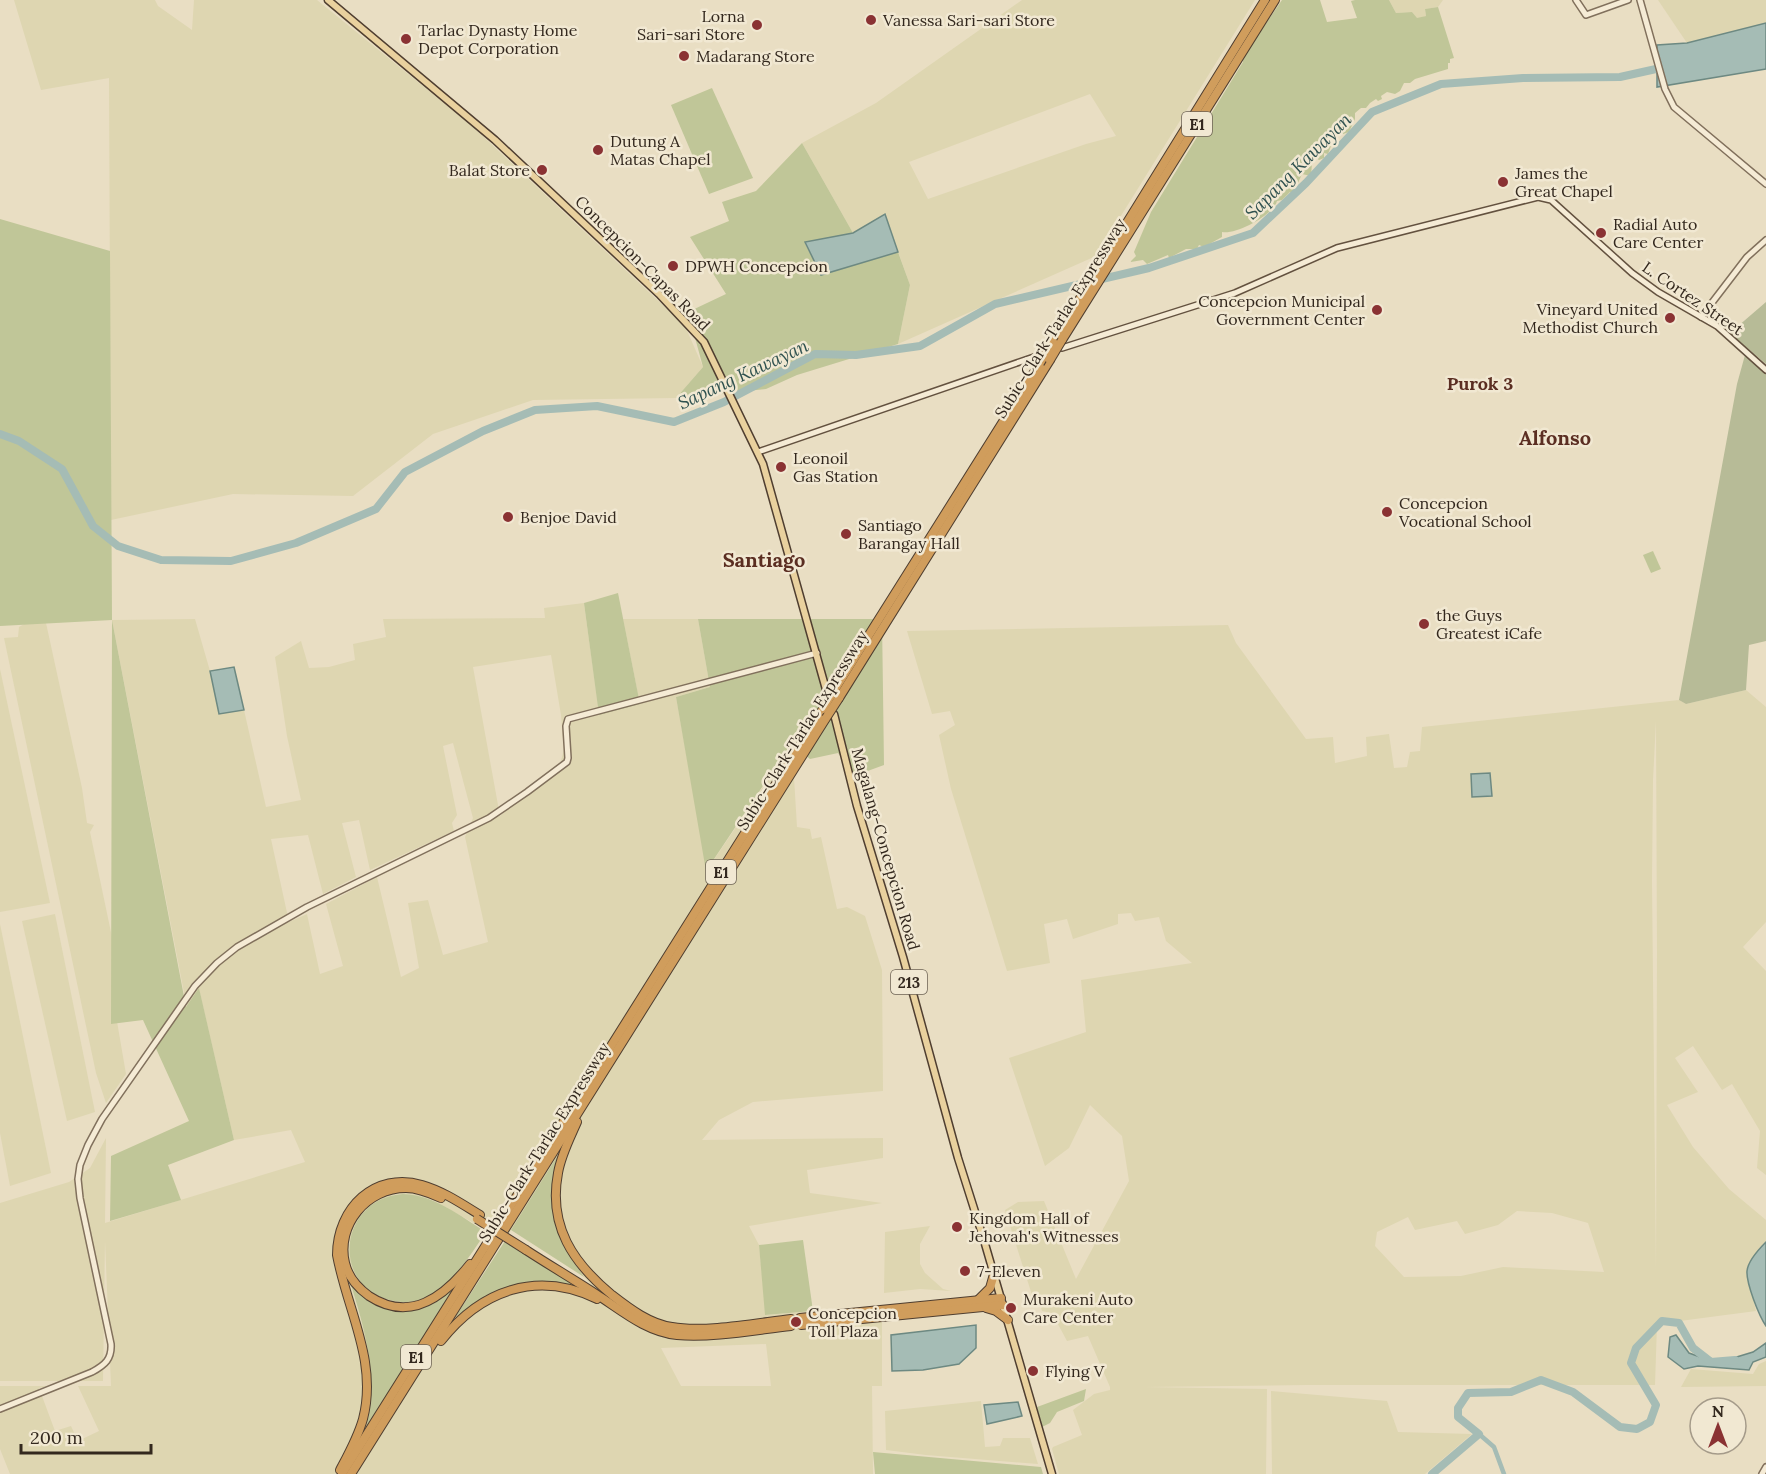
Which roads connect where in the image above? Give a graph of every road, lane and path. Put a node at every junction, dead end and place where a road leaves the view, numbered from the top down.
1 (328, 0) edge
2 (1265, 0) edge
3 (1275, 0) edge
4 (1576, 0) edge
5 (1628, 0) edge
6 (1640, 0) edge
7 (1766, 184) edge
8 (1766, 240) edge
9 (1701, 316) junction
10 (1062, 344) junction
11 (1038, 359) junction
12 (1766, 370) edge
13 (758, 452) junction
14 (817, 653) junction
15 (828, 693) dead end
16 (830, 716) junction
17 (587, 1098) junction
18 (478, 1217) junction
19 (490, 1239) junction
20 (994, 1274) junction
21 (1002, 1301) junction
22 (975, 1304) junction
23 (621, 1306) junction
24 (1008, 1320) junction
25 (801, 1322) dead end
26 (791, 1323) dead end
27 (418, 1369) junction
28 (0, 1409) edge
29 (1766, 1467) edge
30 (338, 1474) edge
31 (342, 1474) edge
32 (351, 1474) edge
33 (1052, 1474) edge
34 (1762, 1474) edge

1 - 13 main road, Concepcion-Capas Road
2 - 11 highway, Subic-Clark-Tarlac Expressway / E1, bridge
3 - 10 highway, Subic-Clark-Tarlac Expressway / E1
4 - 5 street
6 - 7 street
8 - 9 street
9 - 10 street, L. Cortez Street
9 - 12 street, L. Cortez Street
10 - 16 highway, Subic-Clark-Tarlac Expressway / E1, bridge
11 - 13 street
11 - 19 highway, Subic-Clark-Tarlac Expressway / E1, bridge
13 - 14 main road
14 - 15 main road
14 - 28 street
16 - 17 highway, Subic-Clark-Tarlac Expressway / E1
16 - 20 main road, Magalang-Concepcion Road / 213
17 - 23 highway
17 - 27 highway, Subic-Clark-Tarlac Expressway / E1
18 - 19 highway
18 - 23 highway
18 - 30 highway
19 - 31 highway, Subic-Clark-Tarlac Expressway / E1
20 - 21 main road, Magalang-Concepcion Road / 213
20 - 22 highway
21 - 22 highway
21 - 24 main road, Magalang-Concepcion Road / 213
22 - 24 highway
22 - 25 highway
23 - 26 highway
23 - 27 highway
24 - 33 main road, Magalang-Concepcion Road / 213
27 - 32 highway, Subic-Clark-Tarlac Expressway / E1
29 - 34 street

